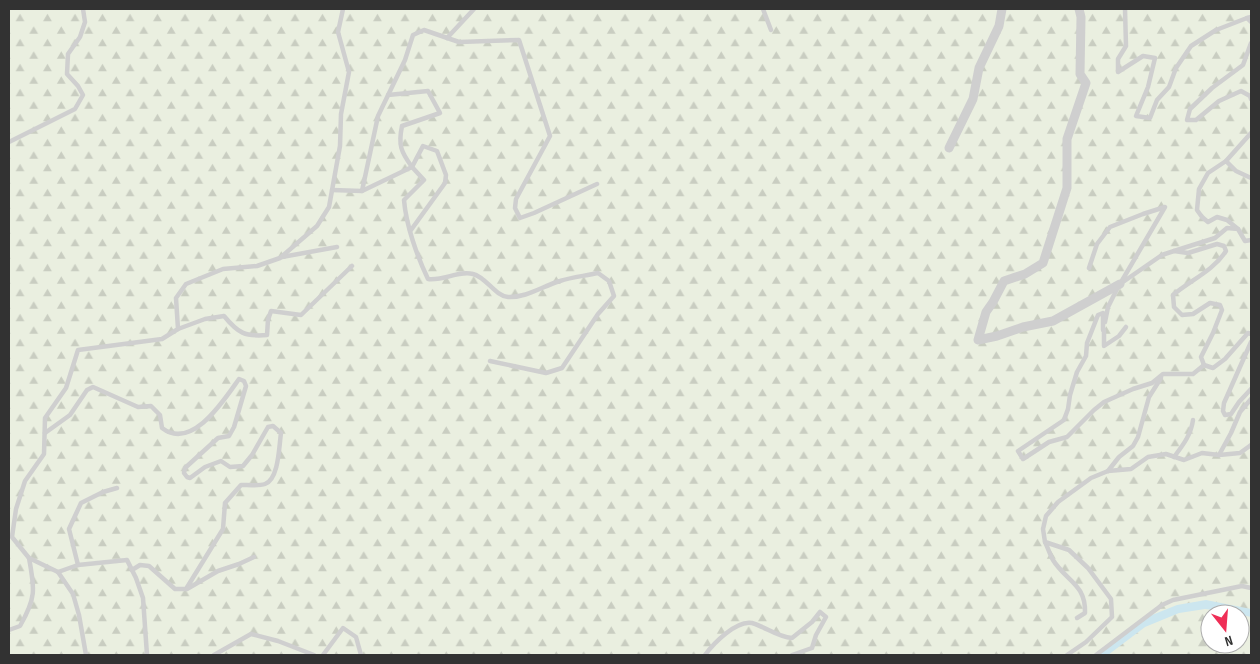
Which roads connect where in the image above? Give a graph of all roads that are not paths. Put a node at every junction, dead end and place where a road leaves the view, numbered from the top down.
1 (83, 9) edge
2 (343, 9) edge
3 (474, 9) edge
4 (763, 9) edge
5 (1002, 9) edge
6 (1079, 9) edge
7 (1125, 9) edge
8 (1249, 18) edge
9 (1251, 22) edge
10 (771, 30) dead end
11 (448, 38) junction
12 (1251, 42) edge
13 (388, 96) junction
14 (1251, 99) edge
15 (1251, 133) edge
16 (9, 142) edge
17 (949, 148) dead end
18 (1226, 161) junction
19 (412, 167) junction
20 (1251, 178) edge
21 (597, 184) dead end
22 (332, 190) junction
23 (362, 191) junction
24 (1238, 229) junction
25 (411, 230) junction
26 (1251, 236) edge
27 (1251, 240) edge
28 (1245, 241) junction
29 (338, 247) dead end
30 (1174, 250) junction
31 (280, 258) junction
32 (352, 266) dead end
33 (1088, 268) dead end
34 (1120, 284) junction
35 (1126, 327) dead end
36 (178, 329) junction
37 (1103, 330) junction
38 (1251, 334) edge
39 (1251, 342) edge
40 (490, 362) dead end
41 (1204, 365) junction
42 (1163, 374) junction
43 (1251, 389) edge
44 (1251, 398) edge
45 (1193, 420) dead end
46 (45, 433) junction
47 (1251, 445) edge
48 (1219, 455) junction
49 (1174, 457) junction
50 (1108, 472) junction
51 (117, 488) dead end
52 (1045, 542) junction
53 (254, 557) dead end
54 (29, 558) junction
55 (78, 565) junction
56 (132, 570) junction
57 (58, 572) junction
58 (1251, 588) edge
59 (186, 590) junction
60 (1077, 618) dead end
61 (9, 630) edge
62 (86, 655) edge
63 (147, 655) edge
64 (214, 655) edge
65 (314, 655) edge
66 (323, 655) edge
67 (361, 655) edge
68 (705, 655) edge
69 (792, 655) edge
70 (1067, 655) edge
71 (1096, 655) edge

1 - 16 lane
2 - 22 lane
3 - 11 lane
4 - 10 lane
5 - 17 street
6 - 34 street
7 - 8 lane
8 - 9 lane
11 - 13 lane
11 - 21 lane
12 - 14 lane
13 - 19 lane
13 - 23 lane
15 - 18 lane
18 - 20 lane
18 - 24 lane
19 - 23 lane
19 - 25 lane
19 - 25 lane
22 - 23 lane
22 - 31 lane
24 - 28 lane
24 - 30 lane
25 - 40 lane
26 - 28 lane
27 - 28 lane
29 - 31 lane
30 - 34 lane
30 - 41 lane
31 - 36 lane
32 - 36 lane
33 - 34 lane
34 - 37 lane
35 - 37 lane
36 - 46 lane
37 - 42 lane
38 - 41 lane
39 - 43 lane
41 - 42 lane
42 - 50 lane
44 - 48 lane
45 - 49 lane
46 - 54 lane
46 - 59 lane
47 - 48 lane
48 - 49 lane
49 - 50 lane
50 - 52 lane
51 - 55 lane
52 - 60 lane
52 - 70 lane
53 - 59 lane
54 - 57 lane
54 - 61 lane
55 - 56 lane
55 - 57 lane
56 - 59 lane
56 - 63 lane
57 - 62 lane
58 - 71 lane
64 - 65 lane
66 - 67 lane
68 - 69 lane

